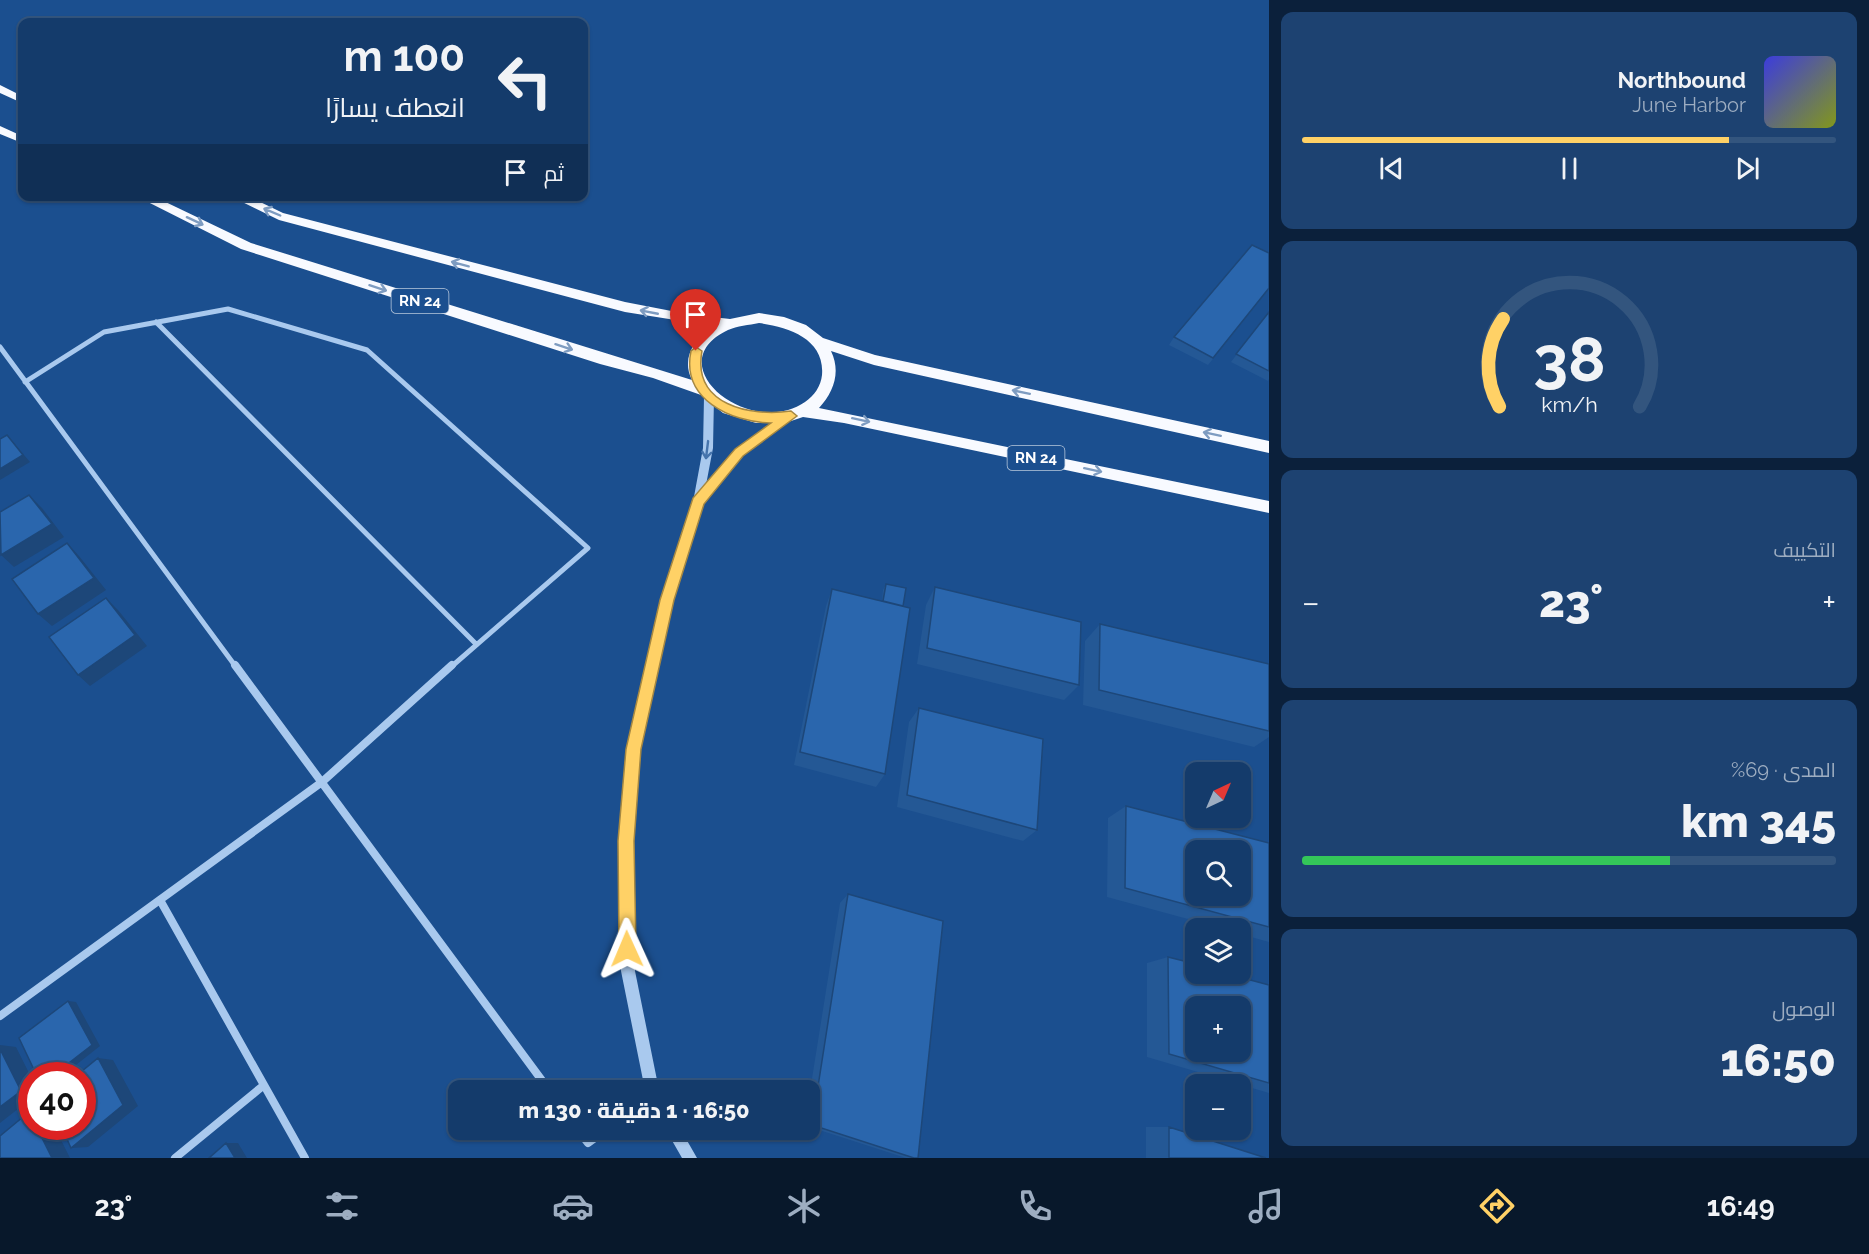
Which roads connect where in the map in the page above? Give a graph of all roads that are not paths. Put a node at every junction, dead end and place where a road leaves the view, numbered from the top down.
1 (0, 88) edge
2 (18, 98) edge
3 (0, 130) edge
4 (18, 138) edge
5 (152, 201) edge
6 (247, 201) edge
7 (156, 322) junction
8 (727, 323) junction
9 (819, 342) junction
10 (0, 347) edge
11 (25, 382) junction
12 (706, 393) junction
13 (797, 413) junction
14 (1269, 447) edge
15 (698, 501) junction
16 (1269, 507) edge
17 (476, 644) junction
18 (322, 783) junction
19 (160, 900) junction
20 (0, 1016) edge
21 (542, 1080) edge
22 (650, 1080) edge
23 (264, 1085) junction
24 (679, 1140) edge
25 (175, 1158) edge
26 (305, 1158) edge
27 (690, 1158) edge

1 - 2 highway
3 - 4 highway
5 -> 12 highway, RN 24
8 -> 6 highway
7 - 11 street
7 - 17 street
7 - 17 street
8 - 9 highway
8 - 12 highway
9 - 13 highway
14 -> 9 highway
10 - 11 street
11 - 18 street
12 - 13 highway
12 -> 15 street
13 - 15 street
13 -> 16 highway, RN 24
15 - 22 street
17 - 18 street
18 - 19 street
18 - 21 street
19 - 20 street
19 - 23 street
23 - 25 street
23 - 26 street
24 - 27 street

